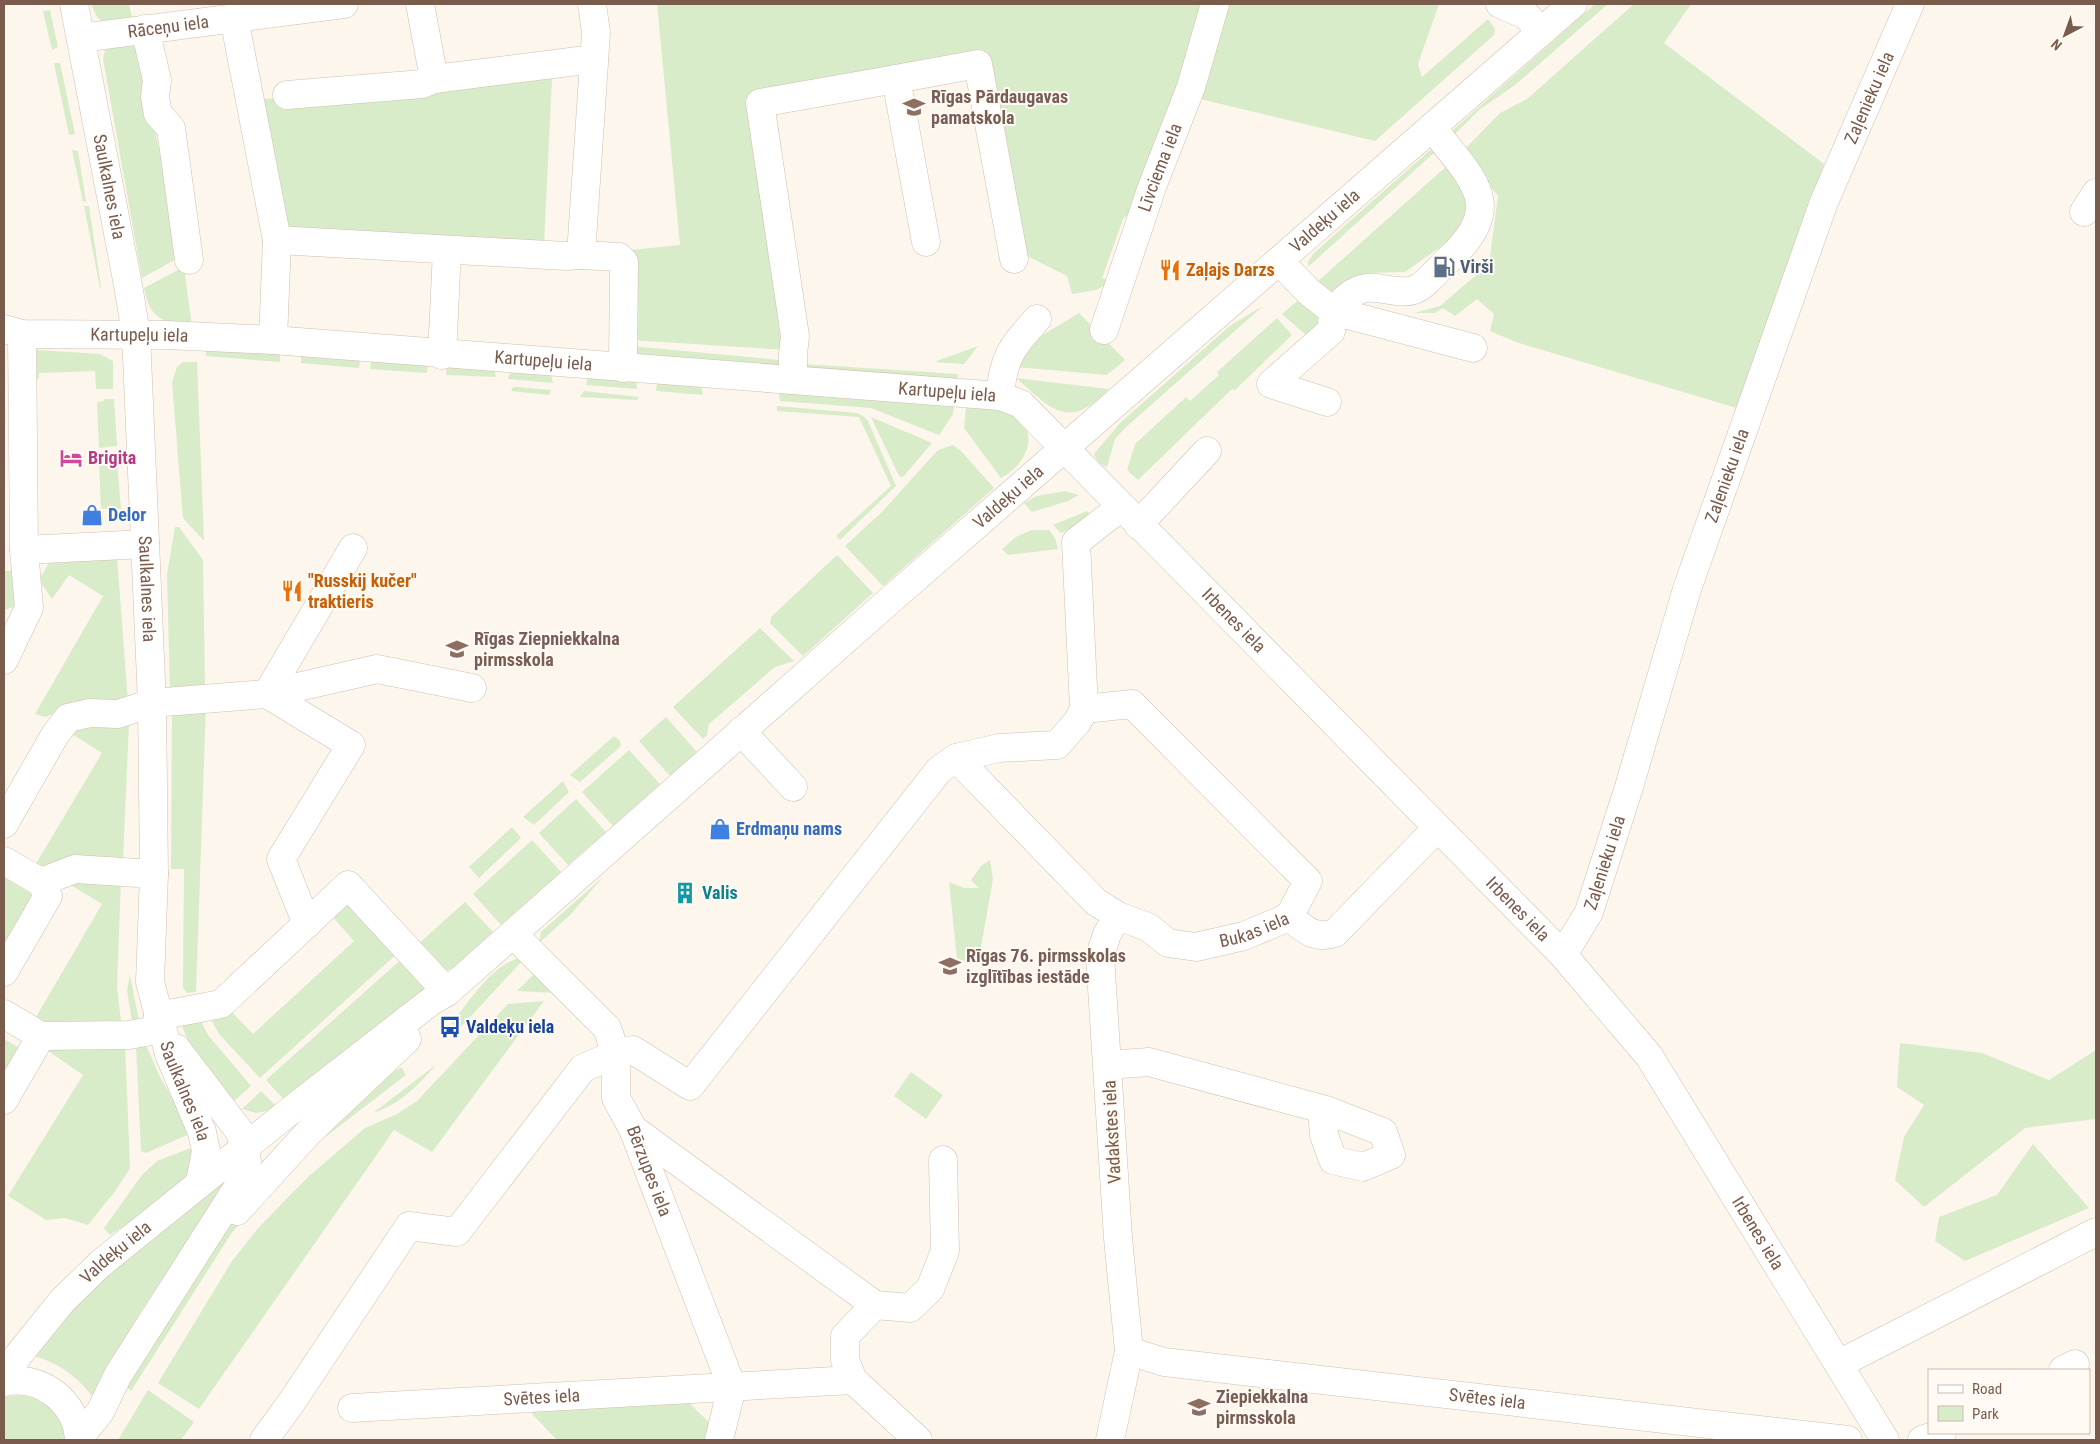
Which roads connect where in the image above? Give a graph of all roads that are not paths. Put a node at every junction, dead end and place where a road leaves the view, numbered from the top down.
1 (74, 4) edge
2 (344, 4) edge
3 (420, 4) edge
4 (592, 4) edge
5 (1215, 4) edge
6 (1500, 4) edge
7 (1573, 4) edge
8 (1910, 4) edge
9 (234, 18) junction
10 (145, 29) junction
11 (1542, 32) junction
12 (81, 38) junction
13 (594, 59) junction
14 (434, 79) junction
15 (896, 79) junction
16 (287, 95) dead end
17 (1432, 127) junction
18 (276, 240) junction
19 (926, 242) dead end
20 (447, 251) junction
21 (581, 256) junction
22 (1014, 259) dead end
23 (189, 260) dead end
24 (1279, 261) junction
25 (1333, 311) junction
26 (1037, 319) dead end
27 (1104, 330) dead end
28 (13, 331) edge
29 (136, 334) junction
30 (273, 340) junction
31 (1473, 348) dead end
32 (442, 355) junction
33 (623, 368) junction
34 (793, 380) junction
35 (1000, 396) junction
36 (1327, 402) dead end
37 (13, 427) edge
38 (1064, 448) junction
39 (1207, 451) dead end
40 (1130, 516) junction
41 (145, 544) junction
42 (353, 548) dead end
43 (24, 550) junction
44 (4, 660) edge
45 (472, 688) dead end
46 (268, 694) junction
47 (152, 703) junction
48 (1084, 709) junction
49 (741, 731) junction
50 (956, 758) junction
51 (793, 787) dead end
52 (4, 824) edge
53 (1437, 828) junction
54 (4, 861) edge
55 (154, 874) junction
56 (41, 882) junction
57 (1118, 916) junction
58 (1289, 916) junction
59 (307, 924) junction
60 (513, 934) junction
61 (1563, 955) junction
62 (4, 972) edge
63 (447, 992) junction
64 (4, 1014) edge
65 (160, 1023) junction
66 (41, 1036) junction
67 (616, 1054) junction
68 (1108, 1065) junction
69 (4, 1100) edge
70 (1322, 1110) dead end
71 (633, 1128) junction
72 (245, 1148) junction
73 (943, 1160) dead end
74 (200, 1182) junction
75 (2096, 1232) edge
76 (196, 1256) junction
77 (875, 1305) junction
78 (1129, 1351) junction
79 (1839, 1364) junction
80 (4, 1374) edge
81 (853, 1380) junction
82 (4, 1382) edge
83 (732, 1387) junction
84 (352, 1408) dead end
85 (1939, 1434) edge
86 (79, 1439) edge
87 (266, 1439) edge
88 (719, 1440) edge
89 (918, 1440) edge
90 (1110, 1440) edge
91 (1848, 1440) edge
92 (1885, 1440) edge
93 (1922, 1440) edge

1 - 12 street, Saulkalnes iela
2 - 9 street, Rāceņu iela
3 - 14 street
4 - 13 street
5 - 27 street, Līvciema iela
6 - 11 street
7 - 11 street, Valdeķu iela
8 - 61 street, Zaļenieku iela
9 - 10 street, Rāceņu iela
9 - 18 street
10 - 12 street, Rāceņu iela
10 - 23 street
11 - 17 street, Valdeķu iela
12 - 29 street, Saulkalnes iela
13 - 14 street
13 - 21 street
14 - 16 street
15 - 19 street
15 - 22 street
15 - 34 street
17 - 24 street, Valdeķu iela
17 - 25 street
18 - 20 street
18 - 30 street
20 - 21 street
20 - 32 street
21 - 33 street
24 - 25 street
24 - 38 street, Valdeķu iela
25 - 31 street
25 - 36 street
26 - 35 street
28 - 29 street, Kartupeļu iela
28 - 37 street
29 - 30 street, Kartupeļu iela
29 - 41 street, Saulkalnes iela
30 - 32 street, Kartupeļu iela
32 - 33 street, Kartupeļu iela
33 - 34 street, Kartupeļu iela
34 - 35 street, Kartupeļu iela
35 - 38 street, Kartupeļu iela
37 - 43 street
38 - 40 street, Irbenes iela
38 - 49 street, Valdeķu iela
39 - 40 street
40 - 48 street
40 - 53 street, Irbenes iela
41 - 43 street
41 - 47 street, Saulkalnes iela
42 - 46 street
43 - 44 street
45 - 46 street
46 - 47 street
46 - 59 street
47 - 52 street
47 - 55 street, Saulkalnes iela
48 - 50 street
48 - 58 street
49 - 51 street
49 - 60 street, Valdeķu iela
50 - 57 street, Bukas iela
50 - 67 street
53 - 58 street, Bukas iela
53 - 61 street, Irbenes iela
54 - 56 street
55 - 56 street
55 - 65 street, Saulkalnes iela
56 - 62 street
57 - 58 street, Bukas iela
57 - 68 street, Vadakstes iela
59 - 63 street
59 - 65 street
60 - 63 street, Valdeķu iela
60 - 67 street, Bērzupes iela
61 - 79 street, Irbenes iela
63 - 72 street, Valdeķu iela
63 - 76 street, Valdeķu iela
64 - 66 street
65 - 66 street
65 - 72 street, Saulkalnes iela
65 - 74 street, Saulkalnes iela
66 - 69 street
67 - 71 street, Bērzupes iela
67 - 87 street
68 - 70 street
68 - 78 street, Vadakstes iela
71 - 77 street
71 - 83 street, Bērzupes iela
72 - 74 street, Valdeķu iela
72 - 76 street, Valdeķu iela
73 - 77 street
74 - 80 street, Valdeķu iela
75 - 79 street
76 - 86 street, Valdeķu iela
77 - 81 street
78 - 90 street, Vadakstes iela
78 - 91 street, Svētes iela
79 - 92 street, Irbenes iela
81 - 83 street, Svētes iela
81 - 89 street
82 - 86 street
83 - 84 street, Svētes iela
83 - 88 street
85 - 93 street

